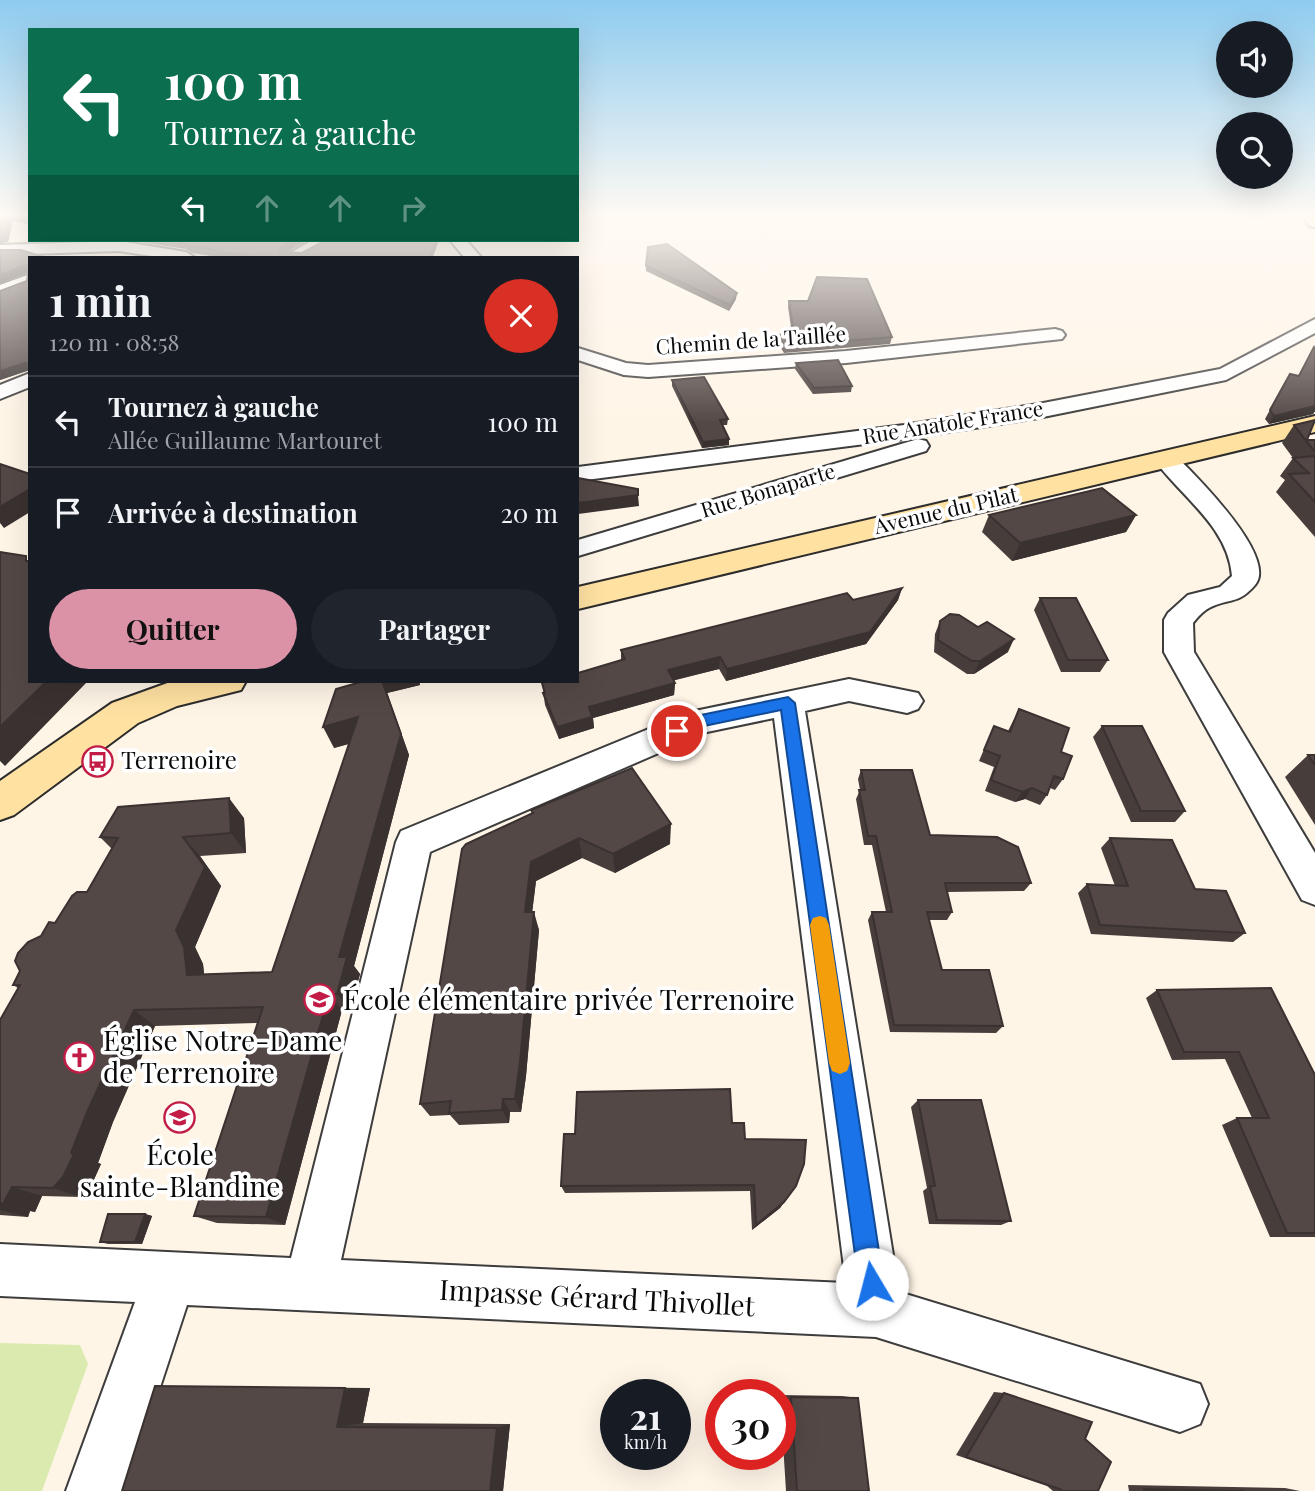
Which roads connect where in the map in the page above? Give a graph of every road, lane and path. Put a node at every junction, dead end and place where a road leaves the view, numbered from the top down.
1 (1315, 325) edge
2 (1055, 335) dead end
3 (579, 354) edge
4 (28, 380) edge
5 (0, 393) edge
6 (1038, 411) junction
7 (1315, 424) edge
8 (1166, 459) junction
9 (579, 474) edge
10 (579, 548) edge
11 (579, 598) edge
12 (220, 683) edge
13 (907, 701) dead end
14 (788, 703) junction
15 (0, 803) edge
16 (1315, 888) edge
17 (0, 1270) edge
18 (170, 1278) junction
19 (310, 1285) junction
20 (876, 1311) junction
21 (1180, 1404) dead end
22 (96, 1491) edge

1 - 6 street, Rue Anatole France
2 - 3 street, Chemin de la Taillée
4 - 5 street
6 - 9 street, Rue Anatole France
6 - 10 street, Rue Bonaparte
7 - 8 main road, Avenue du Pilat
8 - 11 main road, Avenue du Pilat
8 - 16 street
12 - 15 main road
13 - 14 street
14 - 19 street
14 - 20 street
17 - 18 street, Impasse Gérard Thivollet
18 - 19 street, Impasse Gérard Thivollet
18 - 22 street
19 - 20 street, Impasse Gérard Thivollet
20 - 21 street, Impasse Gérard Thivollet

